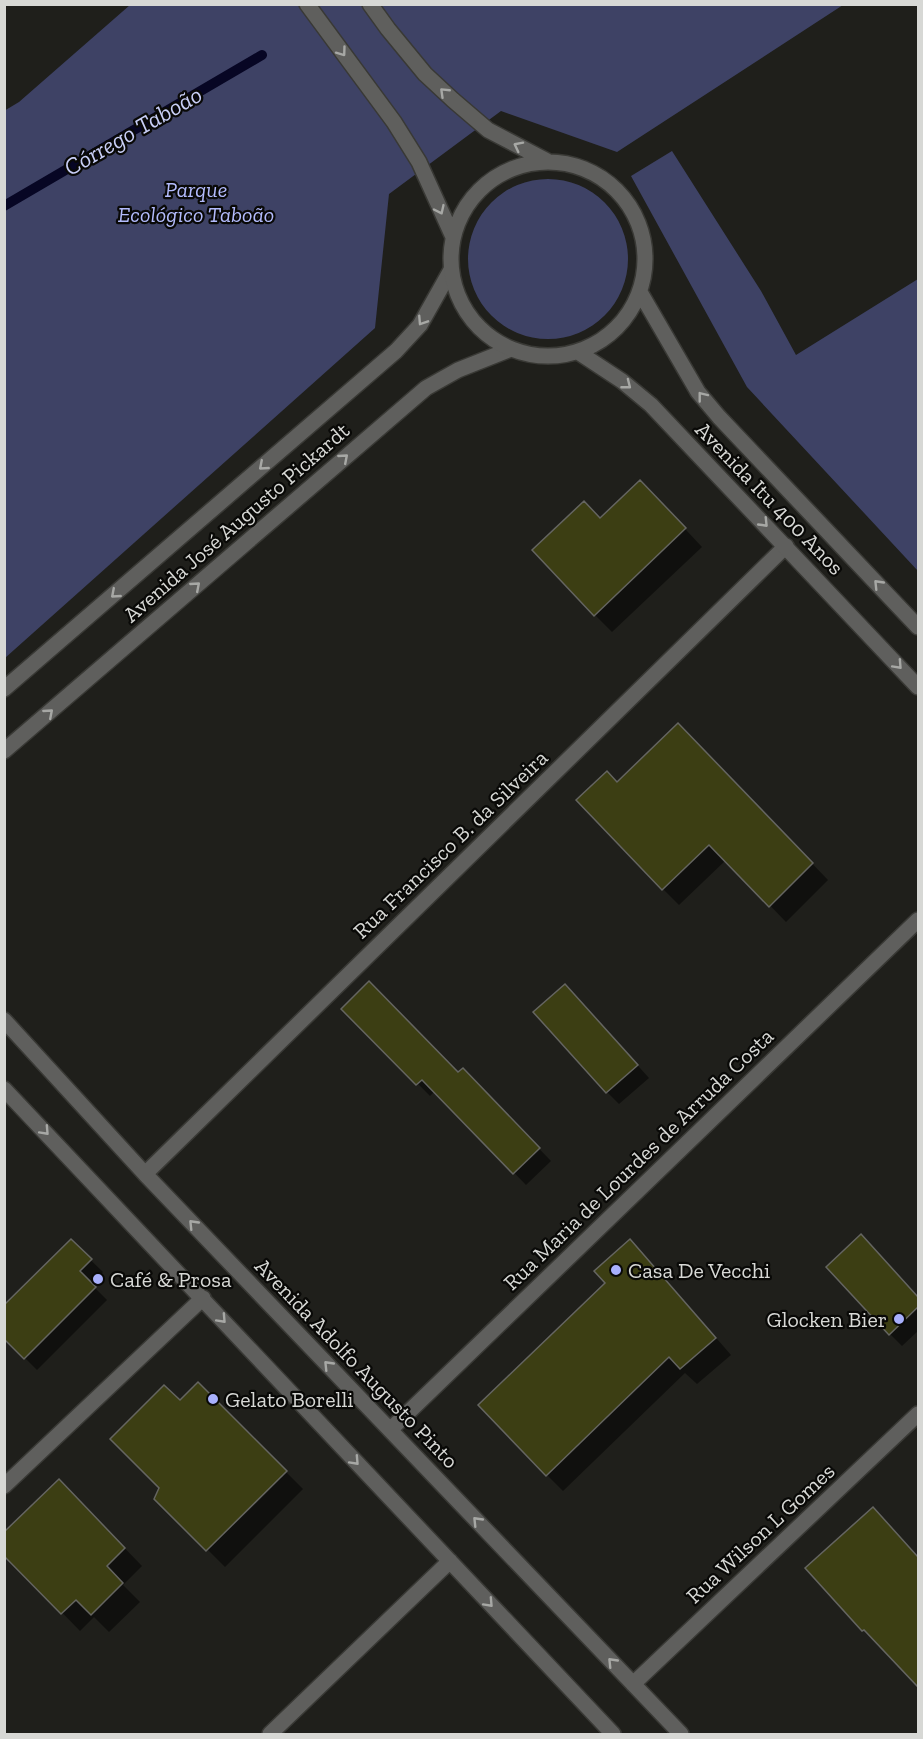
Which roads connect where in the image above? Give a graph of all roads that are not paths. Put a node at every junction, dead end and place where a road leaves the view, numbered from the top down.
1 (307, 4) edge
2 (370, 4) edge
3 (548, 161) junction
4 (453, 237) junction
5 (451, 270) junction
6 (640, 292) junction
7 (511, 349) junction
8 (578, 352) junction
9 (786, 546) junction
10 (918, 627) edge
11 (918, 687) edge
12 (4, 689) edge
13 (4, 751) edge
14 (918, 920) edge
15 (4, 1020) edge
16 (4, 1089) edge
17 (145, 1174) junction
18 (203, 1298) junction
19 (918, 1414) edge
20 (390, 1430) junction
21 (4, 1486) edge
22 (450, 1561) junction
23 (633, 1684) junction
24 (270, 1734) edge
25 (613, 1734) edge
26 (681, 1734) edge

1 -> 4 street
3 -> 2 street
3 - 4 street
3 - 6 street
4 - 5 street
5 - 7 street
5 -> 12 street, Avenida José Augusto Pickardt
6 - 8 street
10 -> 6 street, Avenida Itu 400 Anos
7 - 8 street
13 -> 7 street, Avenida José Augusto Pickardt
8 -> 9 street, Avenida Itu 400 Anos
9 -> 11 street, Avenida Itu 400 Anos
9 - 17 street, Rua Francisco B. da Silveira
14 - 20 street, Rua Maria de Lourdes de Arruda Costa
15 - 17 street, Avenida Adolfo Augusto Pinto
16 -> 18 street
20 -> 17 street, Avenida Adolfo Augusto Pinto
18 - 21 street
18 -> 22 street
19 - 23 street, Rua Wilson L Gomes
23 -> 20 street, Avenida Adolfo Augusto Pinto
22 - 24 street
22 -> 25 street
23 - 26 street, Avenida Adolfo Augusto Pinto

